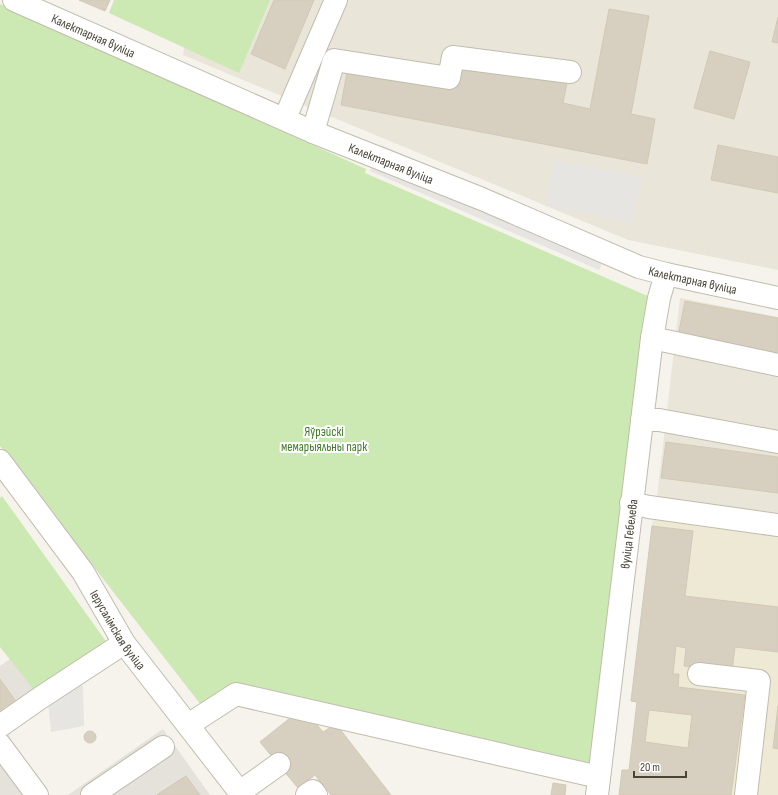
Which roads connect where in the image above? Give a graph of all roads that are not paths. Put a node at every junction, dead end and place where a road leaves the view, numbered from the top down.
1 (14, 0) edge
2 (336, 0) edge
3 (570, 72) dead end
4 (285, 118) junction
5 (313, 132) junction
6 (666, 274) junction
7 (778, 298) edge
8 (652, 338) junction
9 (778, 365) edge
10 (642, 420) junction
11 (778, 442) edge
12 (0, 461) edge
13 (631, 503) junction
14 (778, 525) edge
15 (124, 643) junction
16 (699, 674) dead end
17 (188, 725) junction
18 (0, 726) edge
19 (0, 745) edge
20 (163, 747) dead end
21 (279, 764) dead end
22 (598, 786) edge
23 (241, 794) edge
24 (37, 795) edge
25 (92, 795) edge
26 (307, 795) edge
27 (316, 795) edge
28 (746, 795) edge

1 - 4 street, Калектарная вуліца
2 - 4 street
3 - 5 street
4 - 5 street, Калектарная вуліца
5 - 6 street, Калектарная вуліца
6 - 7 street, Калектарная вуліца
6 - 8 street, вуліца Гебелева
8 - 9 street
8 - 10 street, вуліца Гебелева
10 - 11 street
10 - 13 street, вуліца Гебелева
12 - 15 street, Іерусалімская вуліца
13 - 14 street
13 - 22 street, вуліца Гебелева
15 - 17 street, Іерусалімская вуліца
15 - 18 street
16 - 28 street
17 - 22 street
17 - 23 street, Іерусалімская вуліца
19 - 24 street
20 - 25 street
21 - 23 street
26 - 27 street

